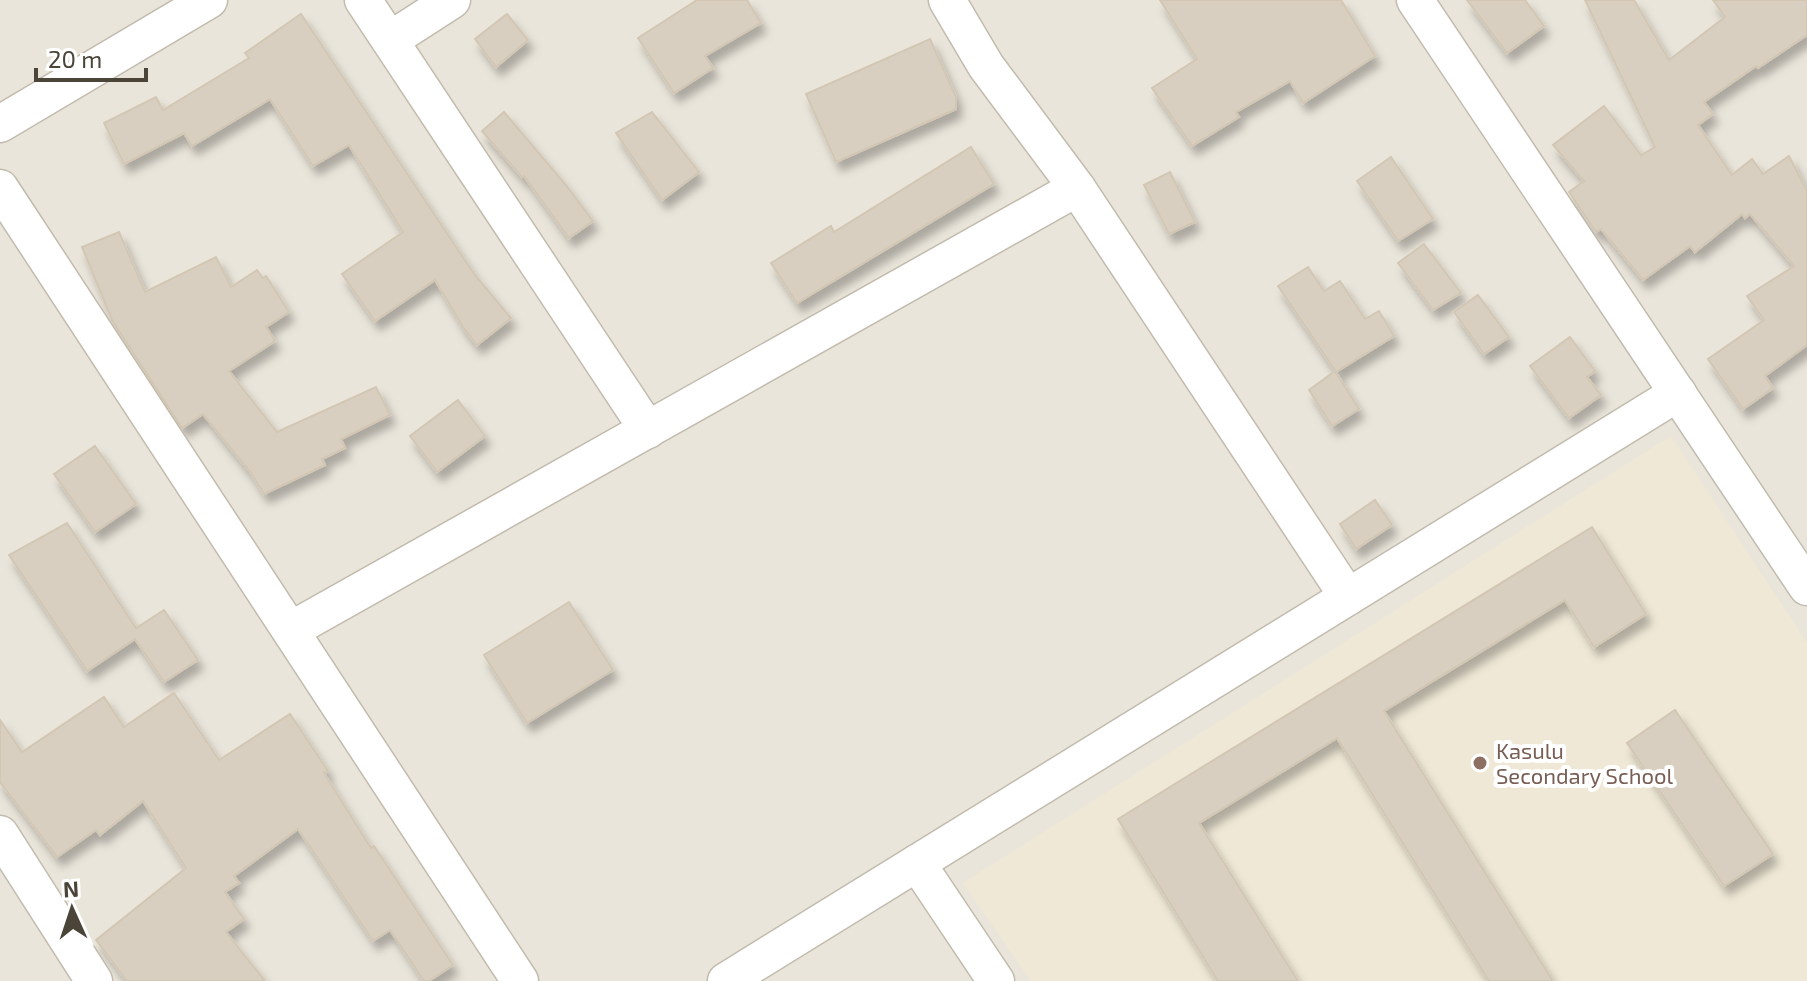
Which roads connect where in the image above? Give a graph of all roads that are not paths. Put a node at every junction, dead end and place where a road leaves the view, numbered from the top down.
1 (209, 0) edge
2 (363, 0) edge
3 (452, 0) edge
4 (947, 0) edge
5 (1415, 0) edge
6 (390, 40) junction
7 (0, 124) edge
8 (0, 188) edge
9 (1077, 188) junction
10 (1678, 393) junction
11 (648, 430) junction
12 (1807, 587) edge
13 (1348, 597) junction
14 (291, 630) junction
15 (5, 852) edge
16 (917, 863) junction
17 (94, 981) edge
18 (520, 981) edge
19 (726, 981) edge
20 (996, 981) edge

1 - 7 street
2 - 6 street
3 - 6 street
4 - 9 street
5 - 10 street
6 - 11 street
8 - 14 street
9 - 11 street
9 - 13 street
10 - 12 street
10 - 13 street
11 - 14 street
13 - 16 street
14 - 18 street
15 - 17 street
16 - 19 street
16 - 20 street

